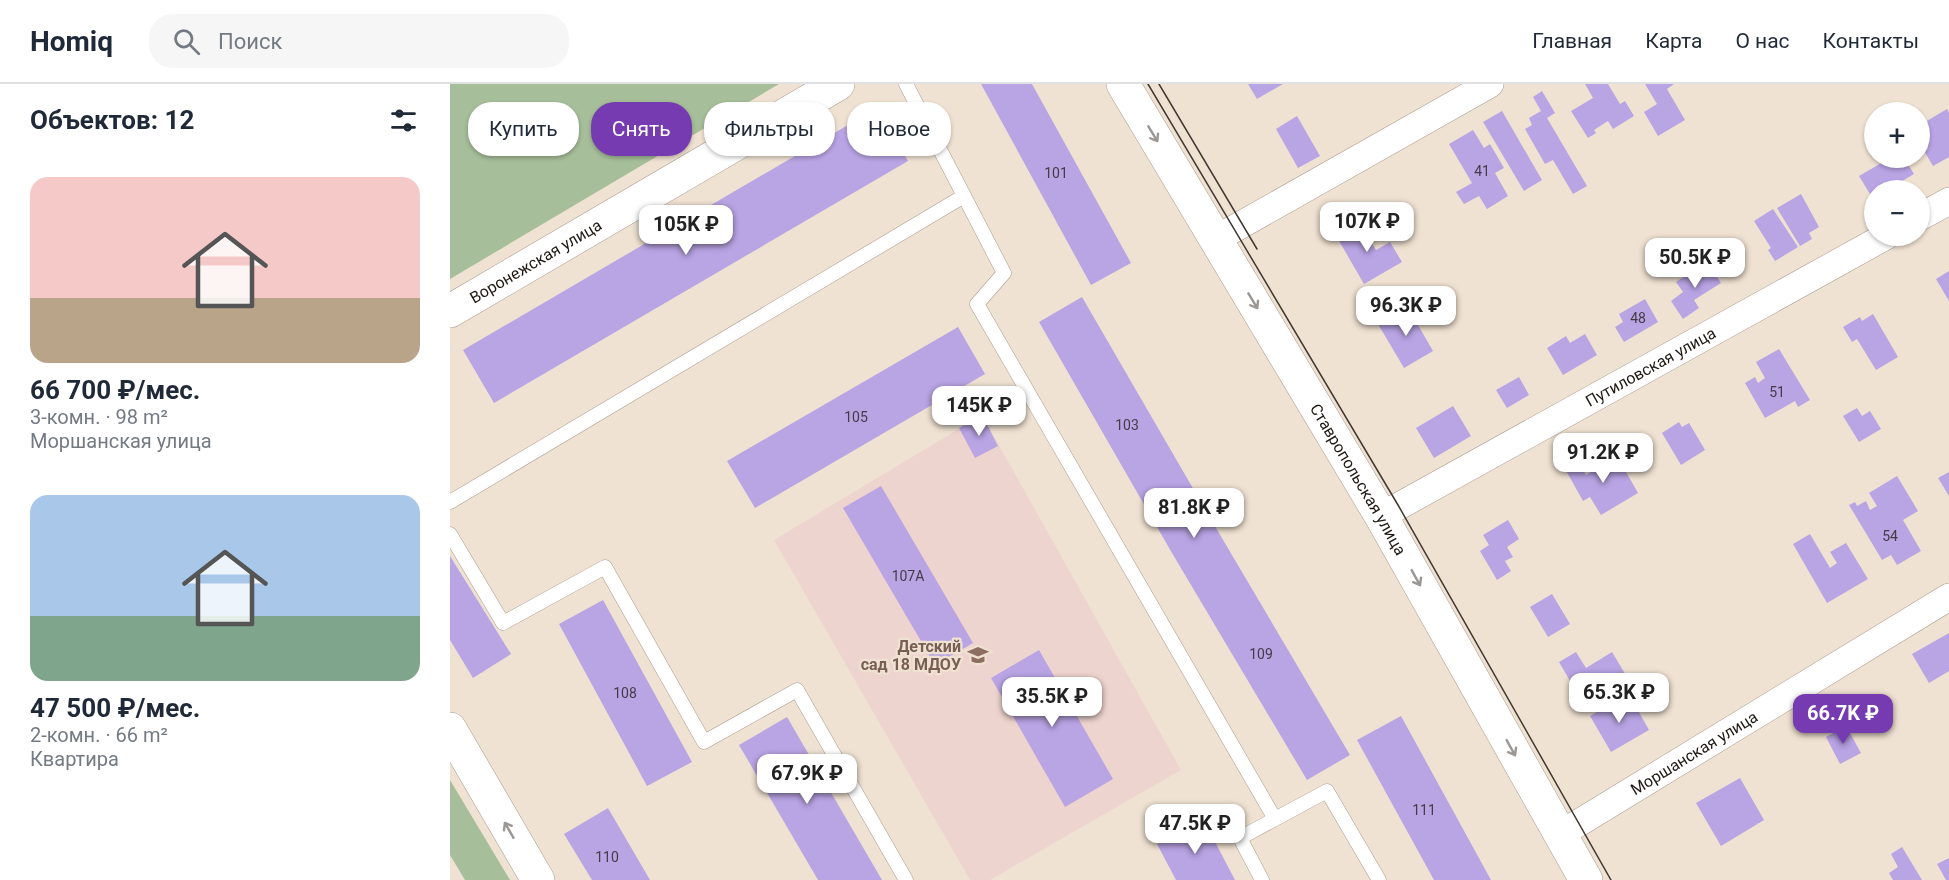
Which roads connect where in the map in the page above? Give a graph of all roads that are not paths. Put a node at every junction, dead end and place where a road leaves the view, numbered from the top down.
1 (838, 84) edge
2 (906, 84) edge
3 (1123, 84) edge
4 (1490, 84) edge
5 (964, 196) junction
6 (1949, 201) edge
7 (1930, 211) edge
8 (1216, 239) junction
9 (1868, 246) edge
10 (450, 311) edge
11 (450, 502) edge
12 (1381, 516) junction
13 (450, 534) edge
14 (1949, 597) edge
15 (450, 729) edge
16 (1275, 819) junction
17 (1560, 835) junction
18 (538, 880) edge
19 (906, 880) edge
20 (1262, 880) edge
21 (1379, 880) edge
22 (1586, 880) edge

1 - 10 street, Воронежская улица
2 - 5 lane
3 -> 8 street, Ставропольская улица
4 - 8 street
5 - 11 lane
5 - 16 lane
6 - 7 street
8 -> 12 street, Ставропольская улица
9 - 12 street, Путиловская улица
12 -> 17 street, Ставропольская улица
13 - 19 lane
14 - 17 street, Моршанская улица
18 -> 15 street
16 - 20 lane
16 - 21 lane
17 - 22 street, Ставропольская улица

